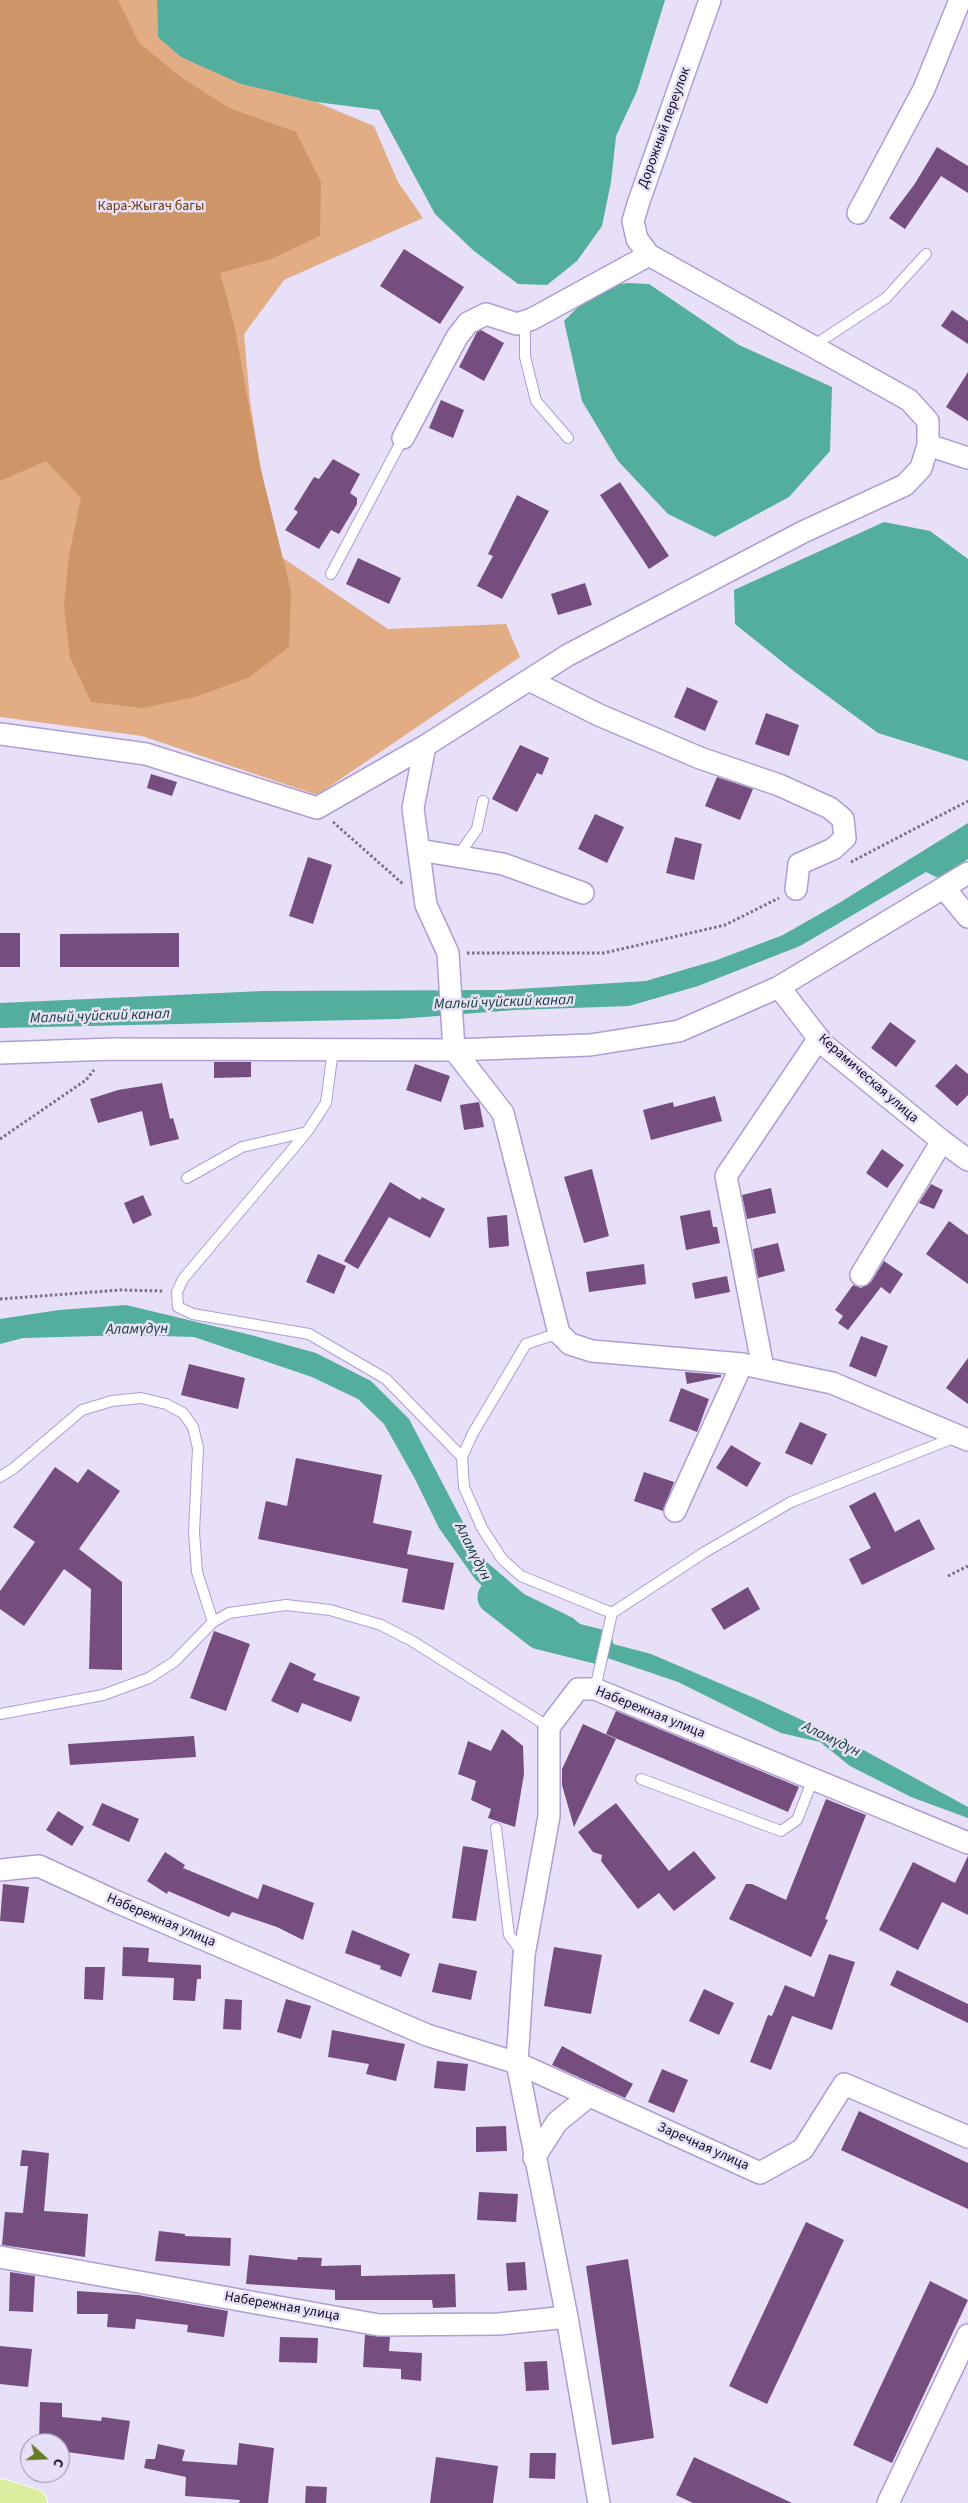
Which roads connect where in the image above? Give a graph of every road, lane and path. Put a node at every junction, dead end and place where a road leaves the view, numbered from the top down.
1 (710, 0) edge
2 (960, 0) edge
3 (858, 212) dead end
4 (926, 254) dead end
5 (649, 255) junction
6 (525, 321) junction
7 (813, 346) junction
8 (403, 438) joint
9 (568, 438) dead end
10 (928, 445) junction
11 (968, 458) edge
12 (331, 574) dead end
13 (529, 680) junction
14 (0, 734) edge
15 (425, 746) junction
16 (483, 801) dead end
17 (968, 801) edge
18 (317, 808) junction
19 (419, 850) junction
20 (458, 856) junction
21 (849, 862) dead end
22 (968, 873) edge
23 (944, 888) junction
24 (796, 889) joint
25 (583, 892) dead end
26 (426, 905) junction
27 (968, 917) edge
28 (448, 960) junction
29 (778, 987) junction
30 (819, 1038) junction
31 (113, 1049) junction
32 (333, 1050) junction
33 (454, 1050) junction
34 (0, 1053) edge
35 (307, 1132) junction
36 (0, 1139) edge
37 (942, 1141) junction
38 (968, 1160) edge
39 (187, 1178) dead end
40 (861, 1275) dead end
41 (177, 1292) junction
42 (0, 1299) edge
43 (560, 1333) junction
44 (742, 1364) junction
45 (763, 1368) junction
46 (963, 1438) edge
47 (462, 1457) junction
48 (0, 1477) edge
49 (675, 1511) dead end
50 (968, 1566) edge
51 (948, 1576) dead end
52 (611, 1618) junction
53 (213, 1622) junction
54 (595, 1689) junction
55 (0, 1714) edge
56 (548, 1727) junction
57 (641, 1779) dead end
58 (813, 1779) junction
59 (496, 1828) dead end
60 (968, 1843) edge
61 (0, 1870) edge
62 (524, 1956) junction
63 (517, 2063) junction
64 (589, 2096) junction
65 (968, 2137) edge
66 (534, 2158) junction
67 (0, 2257) edge
68 (567, 2317) junction
69 (968, 2335) edge
70 (0, 2493) edge
71 (33, 2503) edge
72 (599, 2503) edge
73 (888, 2503) edge

1 - 5 street, Дорожный переулок
2 - 3 street
4 - 7 lane
5 - 6 street
5 - 7 street
6 - 8 street
6 - 9 lane
7 - 10 street
8 - 12 lane
10 - 11 street
10 - 13 street
13 - 15 street
13 - 24 street
14 - 18 street
15 - 18 street
15 - 19 street
16 - 20 lane
17 - 21 path
18 - 26 path
19 - 20 street
19 - 26 street
20 - 25 street
22 - 23 street
23 - 27 street
23 - 29 street
24 - 28 path
26 - 28 street
28 - 33 street
29 - 30 street, Керамическая улица
29 - 33 street
30 - 37 street, Керамическая улица
30 - 45 street
31 - 32 street
31 - 34 street
31 - 36 path
32 - 33 street
32 - 35 lane
33 - 43 street
35 - 39 lane
35 - 41 lane
37 - 38 street, Керамическая улица
37 - 40 street
41 - 42 path
41 - 47 lane
43 - 44 street
43 - 47 lane
44 - 45 street
44 - 49 street
45 - 46 street
46 - 52 lane
47 - 52 lane
48 - 53 lane
50 - 51 path
52 - 54 lane
53 - 55 lane
53 - 56 lane
54 - 56 street, Набережная улица
54 - 58 street, Набережная улица
56 - 62 street
57 - 58 lane
58 - 60 street, Набережная улица
59 - 62 lane
61 - 63 street, Набережная улица
62 - 63 street
63 - 64 street, Заречная улица
63 - 66 street
64 - 65 street, Заречная улица
64 - 66 street
66 - 68 street
67 - 68 street, Набережная улица
68 - 72 street
69 - 73 street
70 - 71 main road

